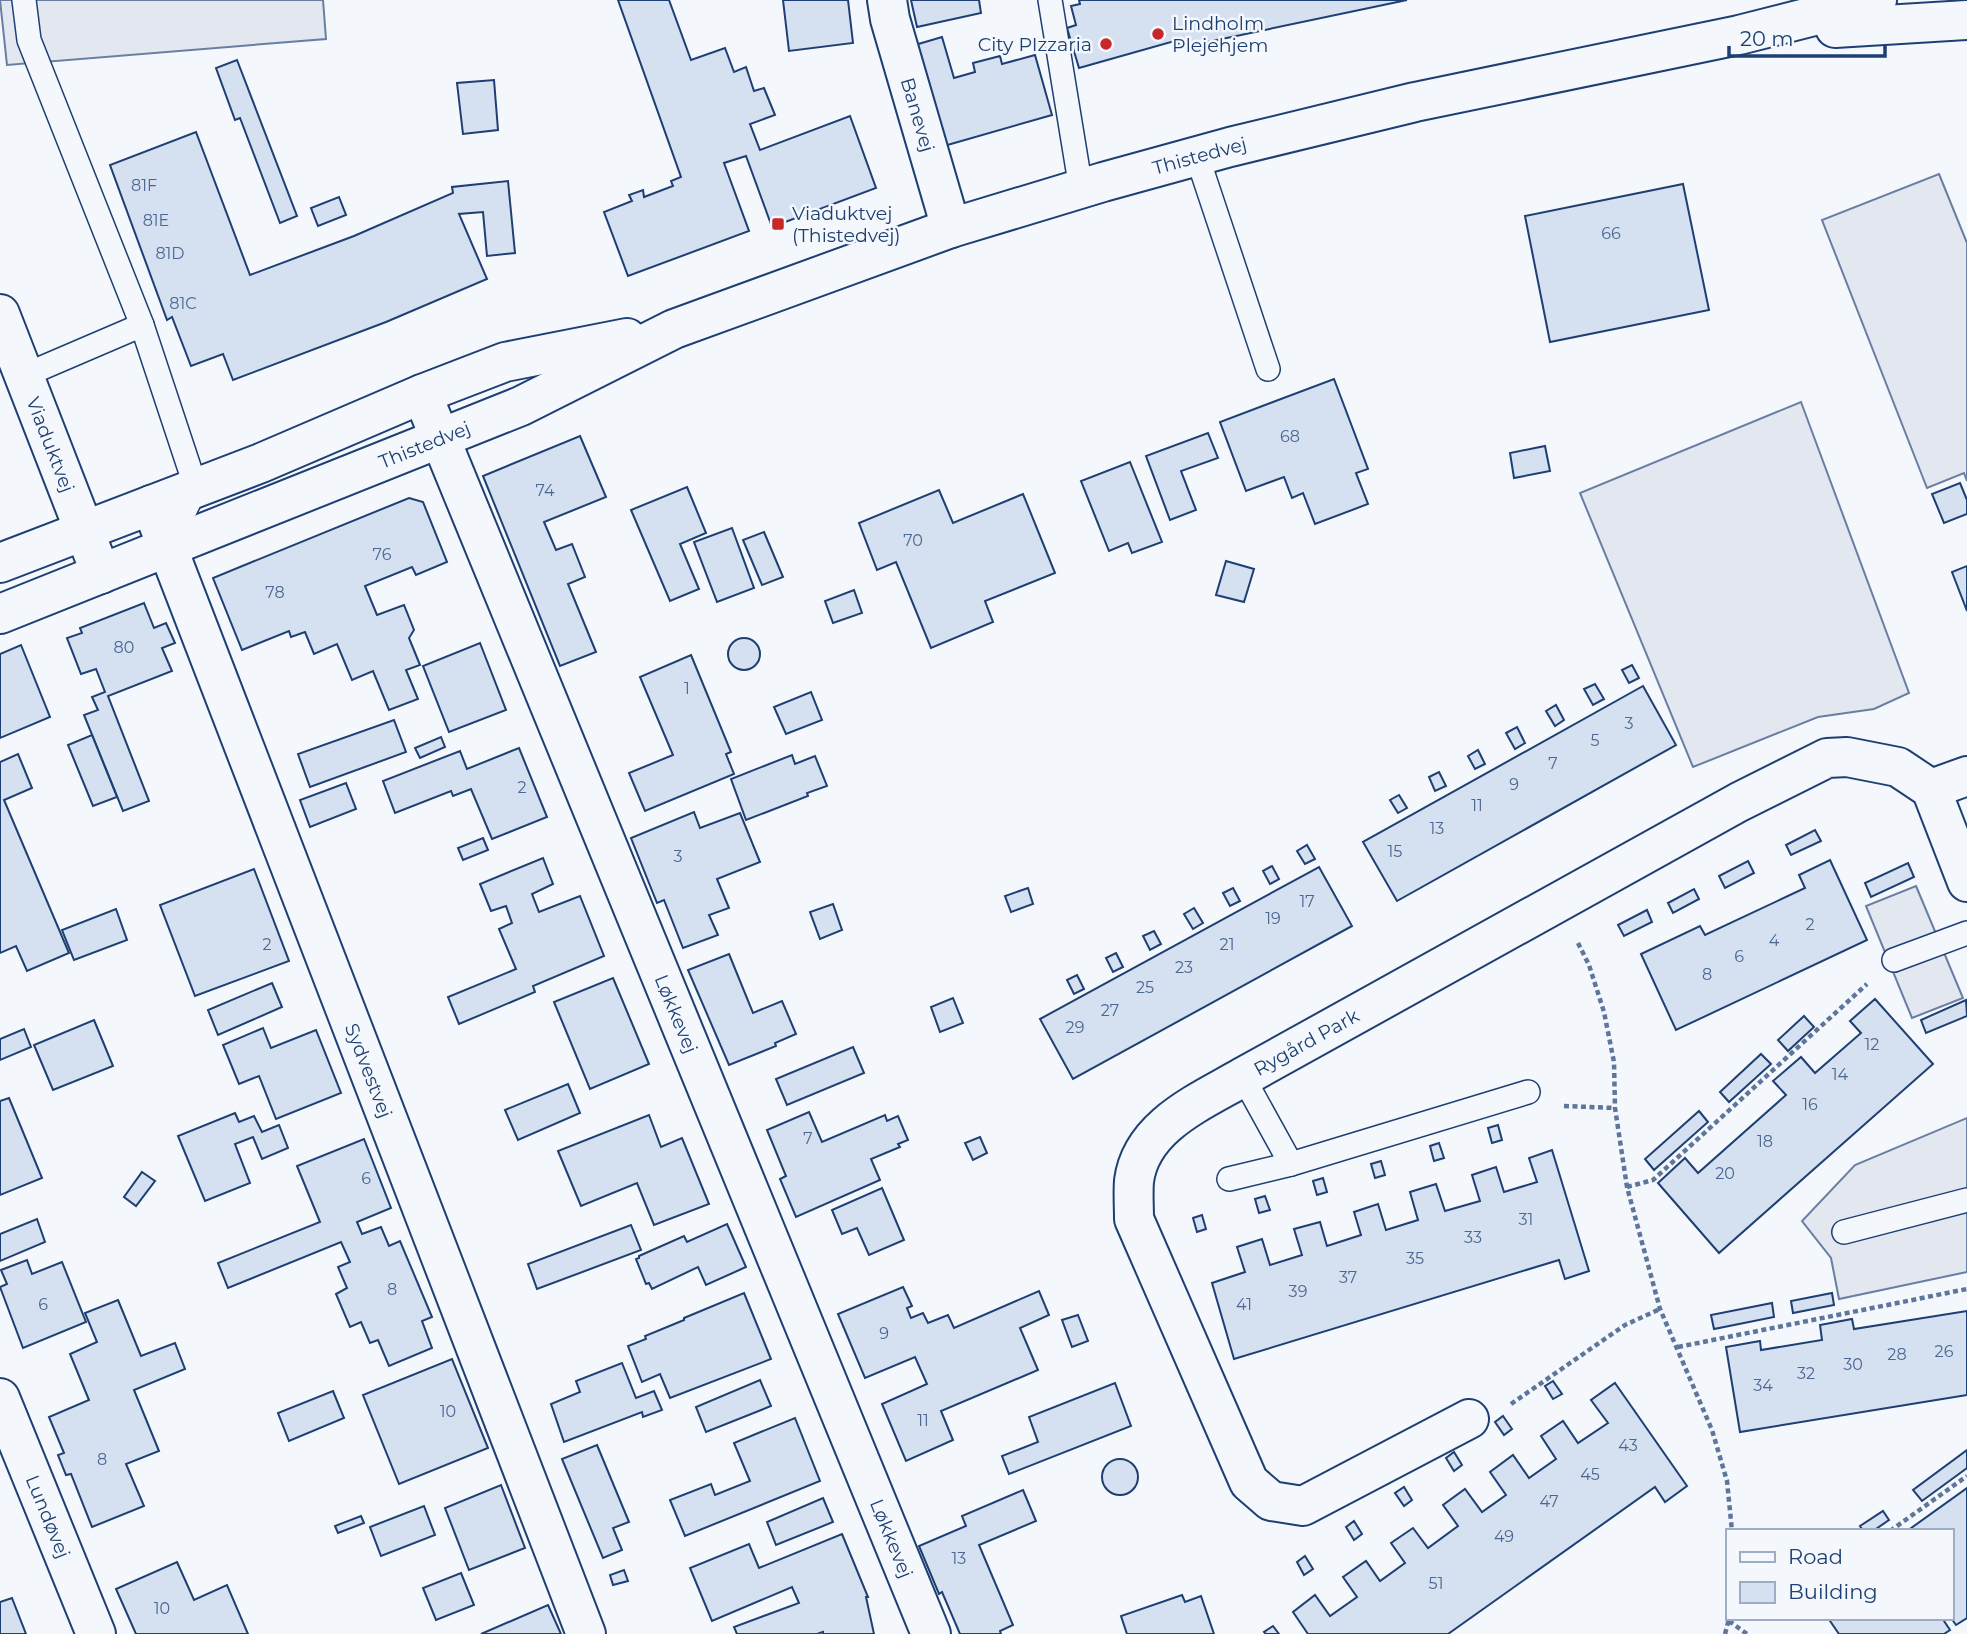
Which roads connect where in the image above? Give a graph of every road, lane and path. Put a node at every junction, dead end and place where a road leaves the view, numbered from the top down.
1 (24, 0) edge
2 (887, 0) edge
3 (1050, 0) edge
4 (1877, 0) edge
5 (1967, 20) edge
6 (1739, 35) junction
7 (1197, 156) junction
8 (1081, 189) junction
9 (951, 228) junction
10 (0, 314) edge
11 (142, 325) junction
12 (674, 330) junction
13 (1268, 369) dead end
14 (23, 376) junction
15 (422, 394) junction
16 (440, 440) junction
17 (196, 488) junction
18 (151, 505) junction
19 (84, 531) junction
20 (167, 547) junction
21 (0, 563) edge
22 (101, 574) junction
23 (0, 614) edge
24 (1967, 776) edge
25 (1931, 789) junction
26 (1967, 882) edge
27 (1558, 901) junction
28 (1967, 933) edge
29 (1894, 960) joint
30 (1243, 1077) junction
31 (1528, 1092) joint
32 (1615, 1108) junction
33 (1290, 1164) junction
34 (1229, 1179) dead end
35 (1627, 1187) junction
36 (1967, 1200) edge
37 (1844, 1232) dead end
38 (1967, 1289) edge
39 (1660, 1309) junction
40 (1678, 1347) junction
41 (0, 1398) edge
42 (1469, 1419) joint
43 (1967, 1476) edge
44 (1732, 1529) edge
45 (1893, 1529) edge
46 (1729, 1620) edge
47 (96, 1634) edge
48 (586, 1634) edge
49 (931, 1634) edge
50 (1725, 1634) edge
51 (1747, 1634) edge

1 - 11 lane
2 - 9 street, Banevej
3 - 8 lane
4 - 6 street, Thistedvej
5 - 6 street, Thistedvej
6 - 7 street, Thistedvej
7 - 8 street, Thistedvej
7 - 13 lane
8 - 9 street, Thistedvej
9 - 12 street, Thistedvej
10 - 14 street, Viaduktvej
11 - 14 lane
11 - 17 lane
12 - 15 street, Thistedvej
12 - 16 street, Thistedvej
14 - 19 street, Viaduktvej
15 - 16 street, Løkkevej
15 - 17 street, Thistedvej
16 - 20 street, Thistedvej
16 - 49 street, Løkkevej
17 - 18 street, Thistedvej
17 - 20 lane
18 - 19 street, Thistedvej
18 - 20 street, Sydvestvej
19 - 21 street, Thistedvej
19 - 22 street, Viaduktvej
20 - 22 street, Thistedvej
20 - 48 street, Sydvestvej
22 - 23 street, Thistedvej
24 - 25 street
25 - 26 street
25 - 27 street, Rygård Park
27 - 30 street, Rygård Park
27 - 32 path
28 - 29 lane
29 - 35 path
30 - 33 lane
30 - 42 street, Rygård Park
31 - 32 path
31 - 33 lane
32 - 35 path
33 - 34 lane
35 - 39 path
36 - 37 lane
38 - 40 path
39 - 40 path
39 - 42 path
40 - 44 path
41 - 47 street, Lundøvej
43 - 45 path
46 - 50 path
46 - 51 path

